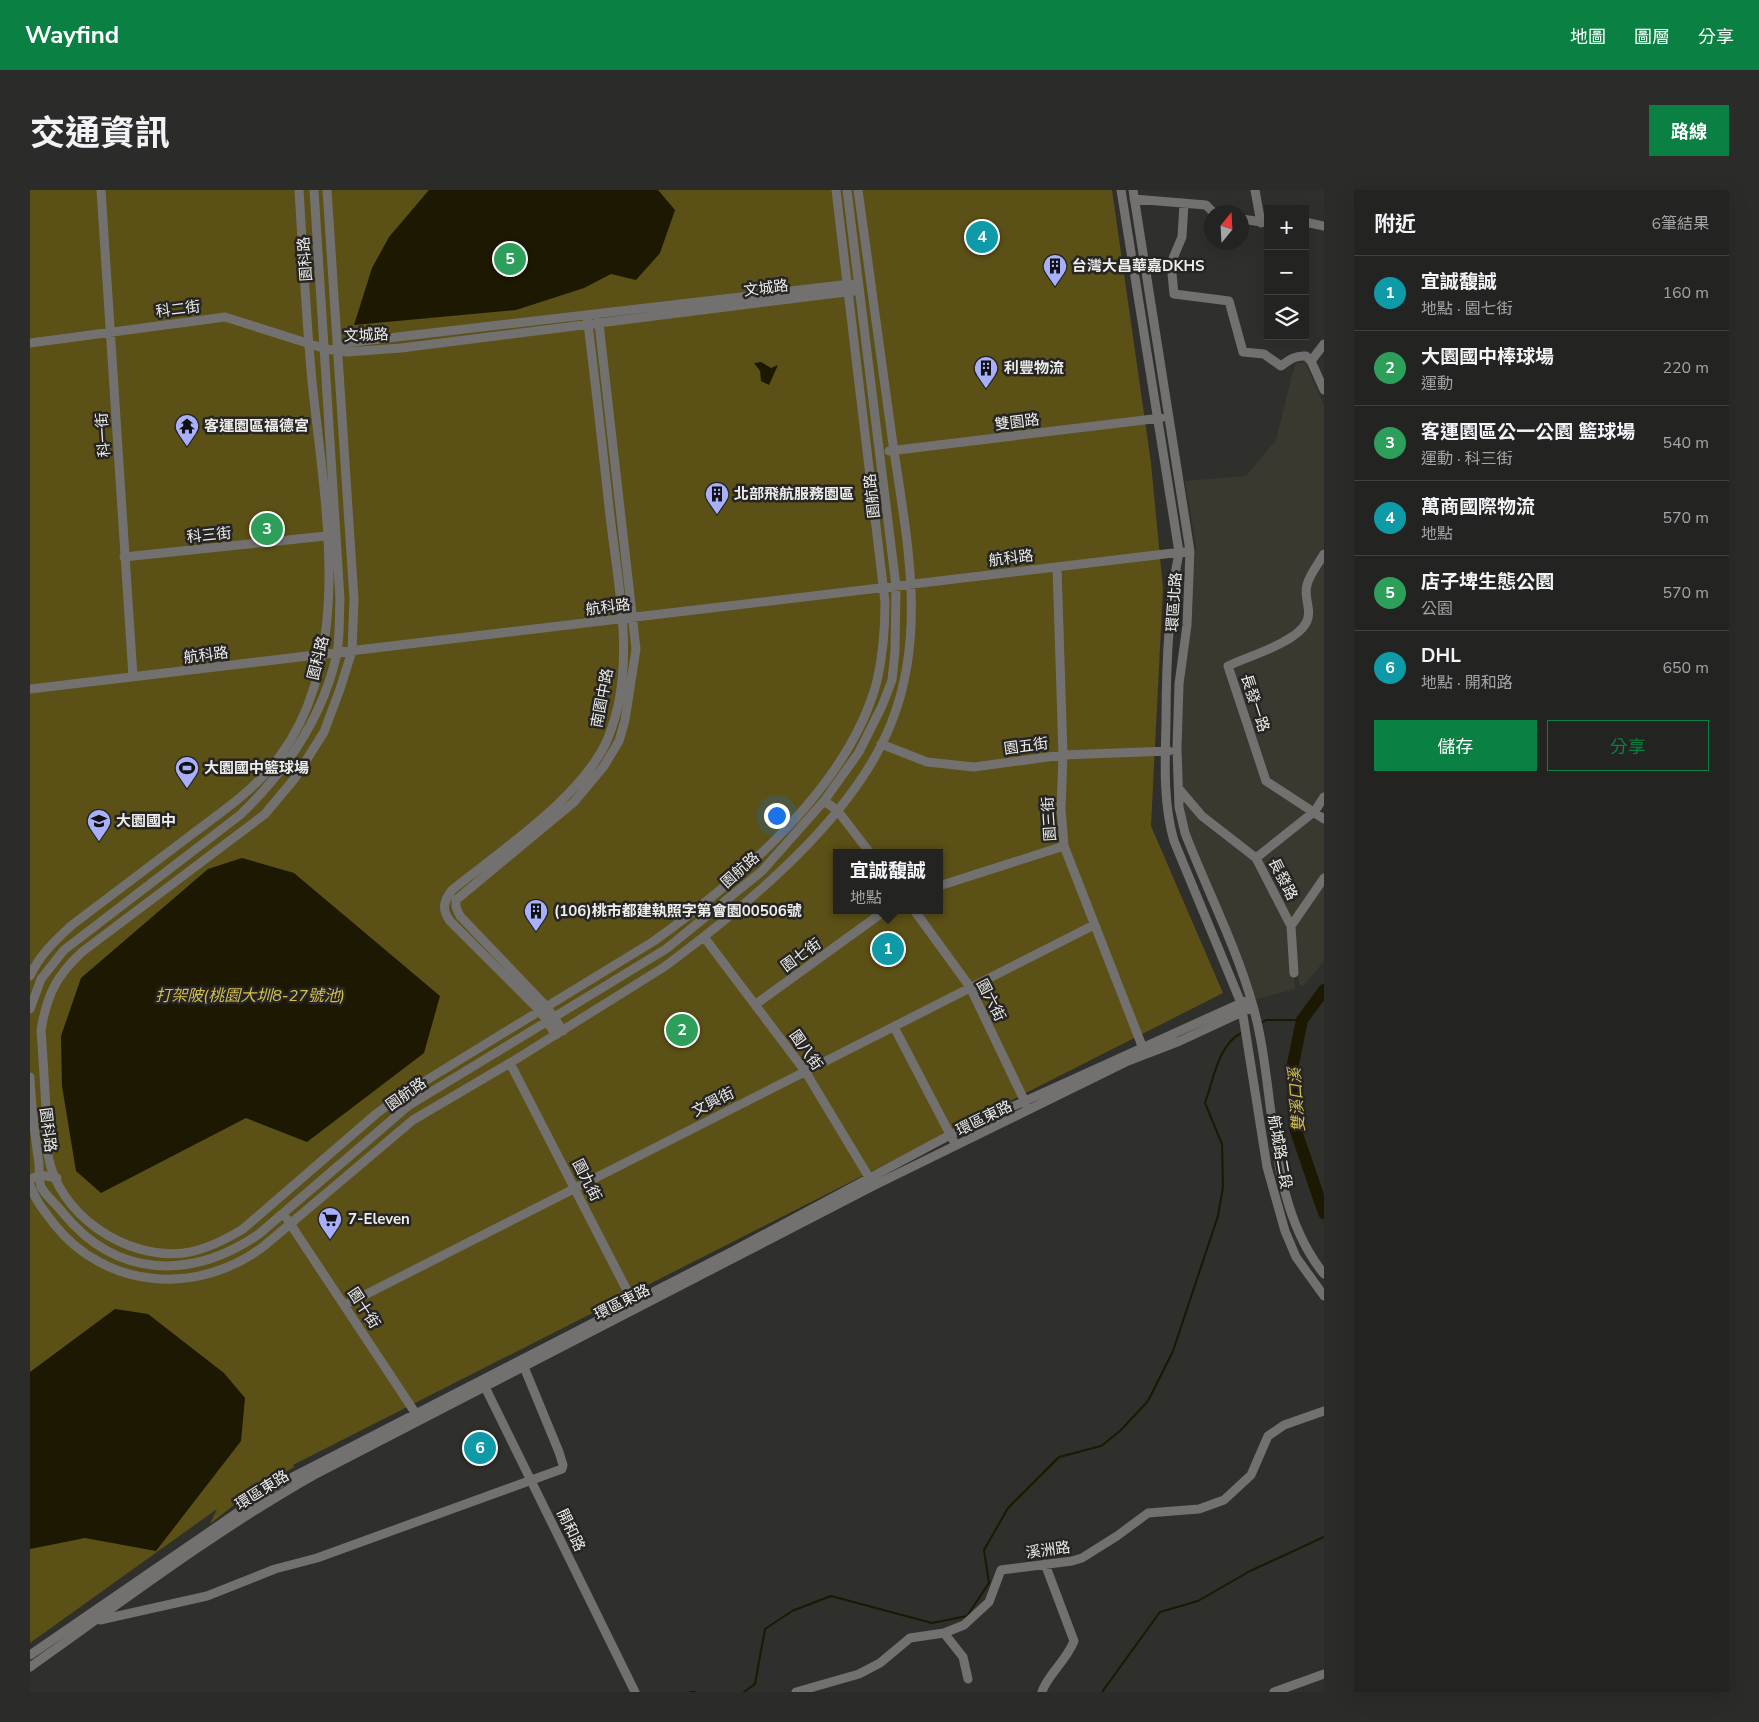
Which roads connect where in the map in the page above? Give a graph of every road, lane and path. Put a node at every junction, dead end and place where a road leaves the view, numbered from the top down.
1 (101, 190) edge
2 (298, 190) edge
3 (314, 190) edge
4 (327, 190) edge
5 (836, 190) edge
6 (847, 190) edge
7 (858, 190) edge
8 (1121, 190) edge
9 (1255, 190) edge
10 (1134, 195) edge
11 (1184, 204) junction
12 (1206, 205) edge
13 (1249, 220) edge
14 (1264, 223) edge
15 (1309, 223) edge
16 (1324, 226) edge
17 (871, 285) junction
18 (859, 287) junction
19 (848, 288) junction
20 (598, 319) junction
21 (587, 320) junction
22 (110, 332) junction
23 (30, 343) edge
24 (1324, 344) edge
25 (309, 345) junction
26 (326, 349) junction
27 (337, 350) junction
28 (1311, 361) junction
29 (1324, 390) edge
30 (1168, 417) junction
31 (1157, 419) junction
32 (894, 450) junction
33 (881, 452) junction
34 (869, 454) junction
35 (326, 536) junction
36 (1190, 551) junction
37 (1179, 552) junction
38 (1324, 554) edge
39 (124, 558) junction
40 (1057, 567) junction
41 (910, 584) junction
42 (896, 586) junction
43 (884, 587) junction
44 (633, 618) junction
45 (622, 619) junction
46 (352, 651) junction
47 (337, 653) junction
48 (324, 654) junction
49 (133, 677) junction
50 (30, 690) edge
51 (881, 744) junction
52 (1177, 749) junction
53 (1165, 752) junction
54 (1063, 755) junction
55 (1179, 789) junction
56 (1324, 797) edge
57 (824, 801) junction
58 (837, 810) junction
59 (1315, 811) junction
60 (1324, 819) edge
61 (1064, 846) junction
62 (867, 849) edge
63 (1256, 858) junction
64 (1324, 878) edge
65 (943, 885) edge
66 (880, 914) edge
67 (917, 914) edge
68 (1094, 925) junction
69 (1291, 926) junction
70 (704, 937) junction
71 (1294, 973) dead end
72 (30, 976) edge
73 (970, 987) junction
74 (1252, 1003) junction
75 (756, 1004) junction
76 (1241, 1007) junction
77 (30, 1009) edge
78 (544, 1009) junction
79 (551, 1020) junction
80 (894, 1027) junction
81 (559, 1033) junction
82 (1144, 1051) junction
83 (510, 1064) junction
84 (805, 1071) junction
85 (30, 1077) edge
86 (1024, 1102) junction
87 (1031, 1111) junction
88 (950, 1135) junction
89 (957, 1147) junction
90 (40, 1175) junction
91 (56, 1178) junction
92 (30, 1179) edge
93 (872, 1183) junction
94 (41, 1186) junction
95 (576, 1188) junction
96 (31, 1190) edge
97 (282, 1214) junction
98 (290, 1222) junction
99 (1324, 1274) edge
100 (1324, 1296) edge
101 (346, 1304) junction
102 (635, 1306) junction
103 (524, 1367) junction
104 (483, 1384) junction
105 (1324, 1412) edge
106 (418, 1416) junction
107 (531, 1480) junction
108 (1044, 1564) junction
109 (95, 1621) junction
110 (944, 1633) junction
111 (30, 1655) edge
112 (30, 1667) edge
113 (1324, 1674) edge
114 (968, 1679) dead end
115 (635, 1692) edge
116 (796, 1692) edge
117 (1042, 1692) edge
118 (1274, 1692) edge

1 - 22 street, 科一街
2 - 25 street
3 - 26 street, 園科路
4 - 27 street
5 - 19 street
6 - 18 street, 園航路
7 - 17 street
8 - 31 street, 環區北路
9 - 14 street
10 - 11 street
10 - 30 street, 環區北路
11 - 12 street
11 - 28 street
13 - 14 street
15 - 16 street
17 - 18 street, 文城路
17 - 32 street
18 - 19 street, 文城路
18 - 33 street, 園航路
19 - 20 street, 文城路
19 - 34 street
20 - 21 street, 文城路
20 - 44 street, 南園中路
21 - 27 street, 文城路
21 - 45 street, 南園中路
22 - 23 street, 科二街
22 - 25 street, 科二街
22 - 39 street, 科一街
24 - 28 street
25 - 26 street, 科二街
25 - 35 street
26 - 27 street, 科二街
26 - 47 street, 園科路
27 - 46 street
28 - 29 street
30 - 31 street, 雙園路
30 - 36 street, 環區北路
31 - 32 street, 雙園路
31 - 37 street, 環區北路
32 - 33 street, 雙園路
32 - 41 street
33 - 34 street, 雙園路
33 - 42 street, 園航路
34 - 43 street
35 - 39 street, 科三街
35 - 48 street
36 - 37 street, 航科路
36 - 52 street, 環區北路
37 - 40 street, 航科路
37 - 53 street, 環區北路
38 - 59 street, 長發一路
39 - 49 street, 科一街
40 - 41 street, 航科路
40 - 54 street, 園三街
41 - 42 street, 航科路
41 - 51 street
42 - 43 street, 航科路
42 - 57 street, 園航路
43 - 44 street, 航科路
43 - 78 street
44 - 45 street, 航科路
44 - 78 street, 南園中路
45 - 46 street, 航科路
45 - 78 street, 南園中路
46 - 47 street, 航科路
46 - 91 street
47 - 48 street, 航科路
47 - 77 street, 園科路
48 - 49 street, 航科路
48 - 72 street
49 - 50 street, 航科路
51 - 54 street, 園五街
51 - 58 street
52 - 53 street, 園五街
52 - 55 street, 環區北路
53 - 54 street, 園五街
53 - 76 street, 環區北路
54 - 61 street, 園三街
55 - 63 street
55 - 74 street, 環區北路
56 - 59 street, 長發路
57 - 58 street
57 - 79 street, 園航路
58 - 62 street
58 - 70 street
59 - 60 street, 長發一路
59 - 63 street, 長發路
61 - 65 street
61 - 68 street, 園三街
63 - 69 street, 長發路
64 - 69 street
66 - 75 street, 園七街
67 - 73 street, 園六街
68 - 73 street, 文興街
68 - 82 street, 園三街
69 - 71 street, 長發路
70 - 75 street, 園八街
70 - 81 street
73 - 80 street, 文興街
73 - 86 street, 園六街
74 - 76 street, 環區東路
74 - 99 street, 航城路二段
75 - 84 street, 園八街
76 - 82 street, 環區東路
76 - 100 street, 航城路二段
78 - 79 street, 南園中路
78 - 91 street
79 - 81 street, 南園中路
79 - 97 street, 園航路
80 - 84 street, 文興街
80 - 88 street
81 - 83 street
82 - 86 street, 環區東路
82 - 87 street, 環區東路
83 - 95 street, 園九街
83 - 98 street
84 - 93 street, 園八街
84 - 95 street, 文興街
85 - 90 street, 園科路
86 - 87 street, 園六街
86 - 88 street, 環區東路
87 - 89 street, 環區東路
88 - 89 street
88 - 93 street, 環區東路
89 - 93 street, 環區東路
90 - 91 street
90 - 92 street
90 - 94 street, 園科路
91 - 94 street
93 - 102 street, 環區東路
94 - 96 street
94 - 97 street, 園航路
95 - 101 street, 文興街
95 - 102 street, 園九街
96 - 98 street
97 - 98 street, 園十街
98 - 101 street, 園十街
101 - 106 street, 園十街
102 - 103 street, 環區東路
102 - 104 street, 環區東路
103 - 104 street, 環區東路
103 - 107 street
104 - 106 street, 環區東路
104 - 107 street, 開和路
105 - 108 street, 溪洲路
106 - 109 street, 環區東路
106 - 111 street, 環區東路
107 - 109 street
107 - 115 street, 開和路
108 - 110 street, 溪洲路
108 - 117 street
109 - 112 street, 環區東路
110 - 114 street
110 - 116 street, 溪洲路
113 - 118 street

